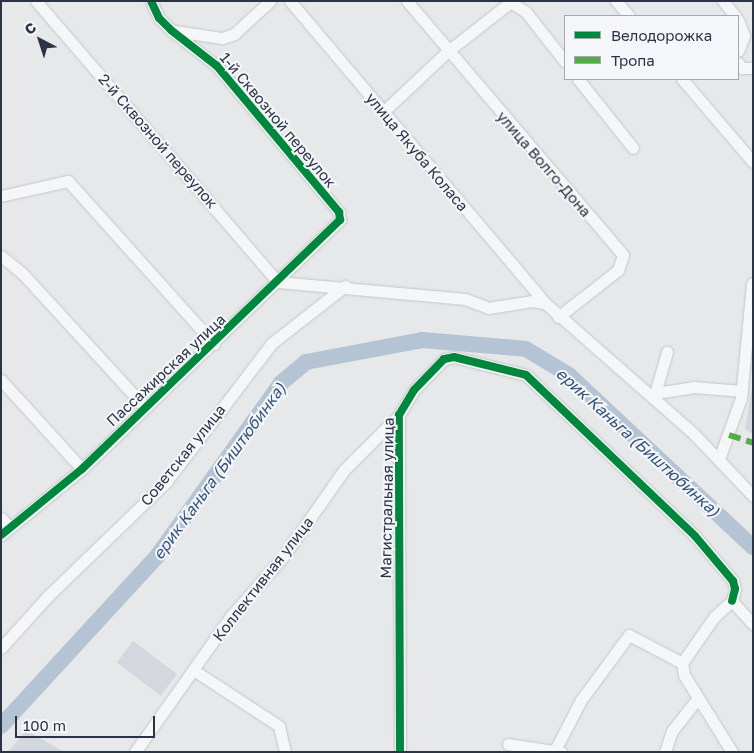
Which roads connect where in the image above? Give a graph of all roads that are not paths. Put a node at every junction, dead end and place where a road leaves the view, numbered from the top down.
1 (36, 1) edge
2 (151, 1) edge
3 (270, 1) edge
4 (290, 1) edge
5 (407, 1) edge
6 (616, 1) edge
7 (723, 1) edge
8 (511, 2) edge
9 (628, 15) edge
10 (734, 15) edge
11 (739, 23) edge
12 (171, 30) junction
13 (739, 48) edge
14 (448, 51) junction
15 (564, 61) edge
16 (739, 64) edge
17 (753, 68) edge
18 (579, 80) edge
19 (683, 80) edge
20 (383, 112) junction
21 (633, 148) dead end
22 (753, 162) edge
23 (1, 196) edge
24 (341, 216) joint
25 (1, 256) edge
26 (278, 282) junction
27 (752, 284) edge
28 (345, 286) junction
29 (545, 304) junction
30 (558, 317) junction
31 (214, 344) junction
32 (667, 352) dead end
33 (1, 380) edge
34 (742, 391) junction
35 (655, 396) junction
36 (144, 407) junction
37 (399, 415) junction
38 (719, 459) junction
39 (82, 469) junction
40 (753, 496) edge
41 (1, 518) edge
42 (6, 531) edge
43 (732, 601) junction
44 (753, 624) edge
45 (1, 648) edge
46 (682, 663) junction
47 (195, 670) junction
48 (698, 698) junction
49 (508, 744) dead end
50 (135, 752) edge
51 (285, 752) edge
52 (400, 752) edge
53 (554, 752) edge
54 (562, 752) edge
55 (665, 752) edge
56 (732, 752) edge

1 - 26 street, 2-й Сквозной переулок
2 - 12 street, 1-й Сквозной переулок
3 - 12 street
4 - 20 street, улица Якуба Коласа
5 - 14 street, улица Волго-Дона
6 - 9 street
7 - 10 street
8 - 14 street
8 - 15 street
11 - 13 street
12 - 24 street, 1-й Сквозной переулок
14 - 20 street
14 - 30 street, улица Волго-Дона
16 - 17 street
18 - 21 street
19 - 22 street
20 - 29 street, улица Якуба Коласа
23 - 31 street
24 - 26 street, Пассажирская улица
25 - 36 street
26 - 28 street
26 - 31 street, Пассажирская улица
27 - 34 street
28 - 29 street
28 - 45 street, Советская улица
29 - 30 street, улица Якуба Коласа
30 - 35 street, улица Якуба Коласа
31 - 36 street, Пассажирская улица
32 - 35 street
33 - 39 street
34 - 35 street
34 - 38 street
35 - 38 street, улица Якуба Коласа
36 - 39 street, Пассажирская улица
37 - 43 street, Магистральная улица
37 - 47 street, Коллективная улица
37 - 52 street, Магистральная улица
38 - 40 street, улица Якуба Коласа
39 - 42 street, Пассажирская улица
41 - 42 street
43 - 44 street
43 - 46 street
46 - 48 street
46 - 53 street
47 - 50 street, Коллективная улица
47 - 51 street
48 - 55 street
48 - 56 street
49 - 53 street
53 - 54 street

